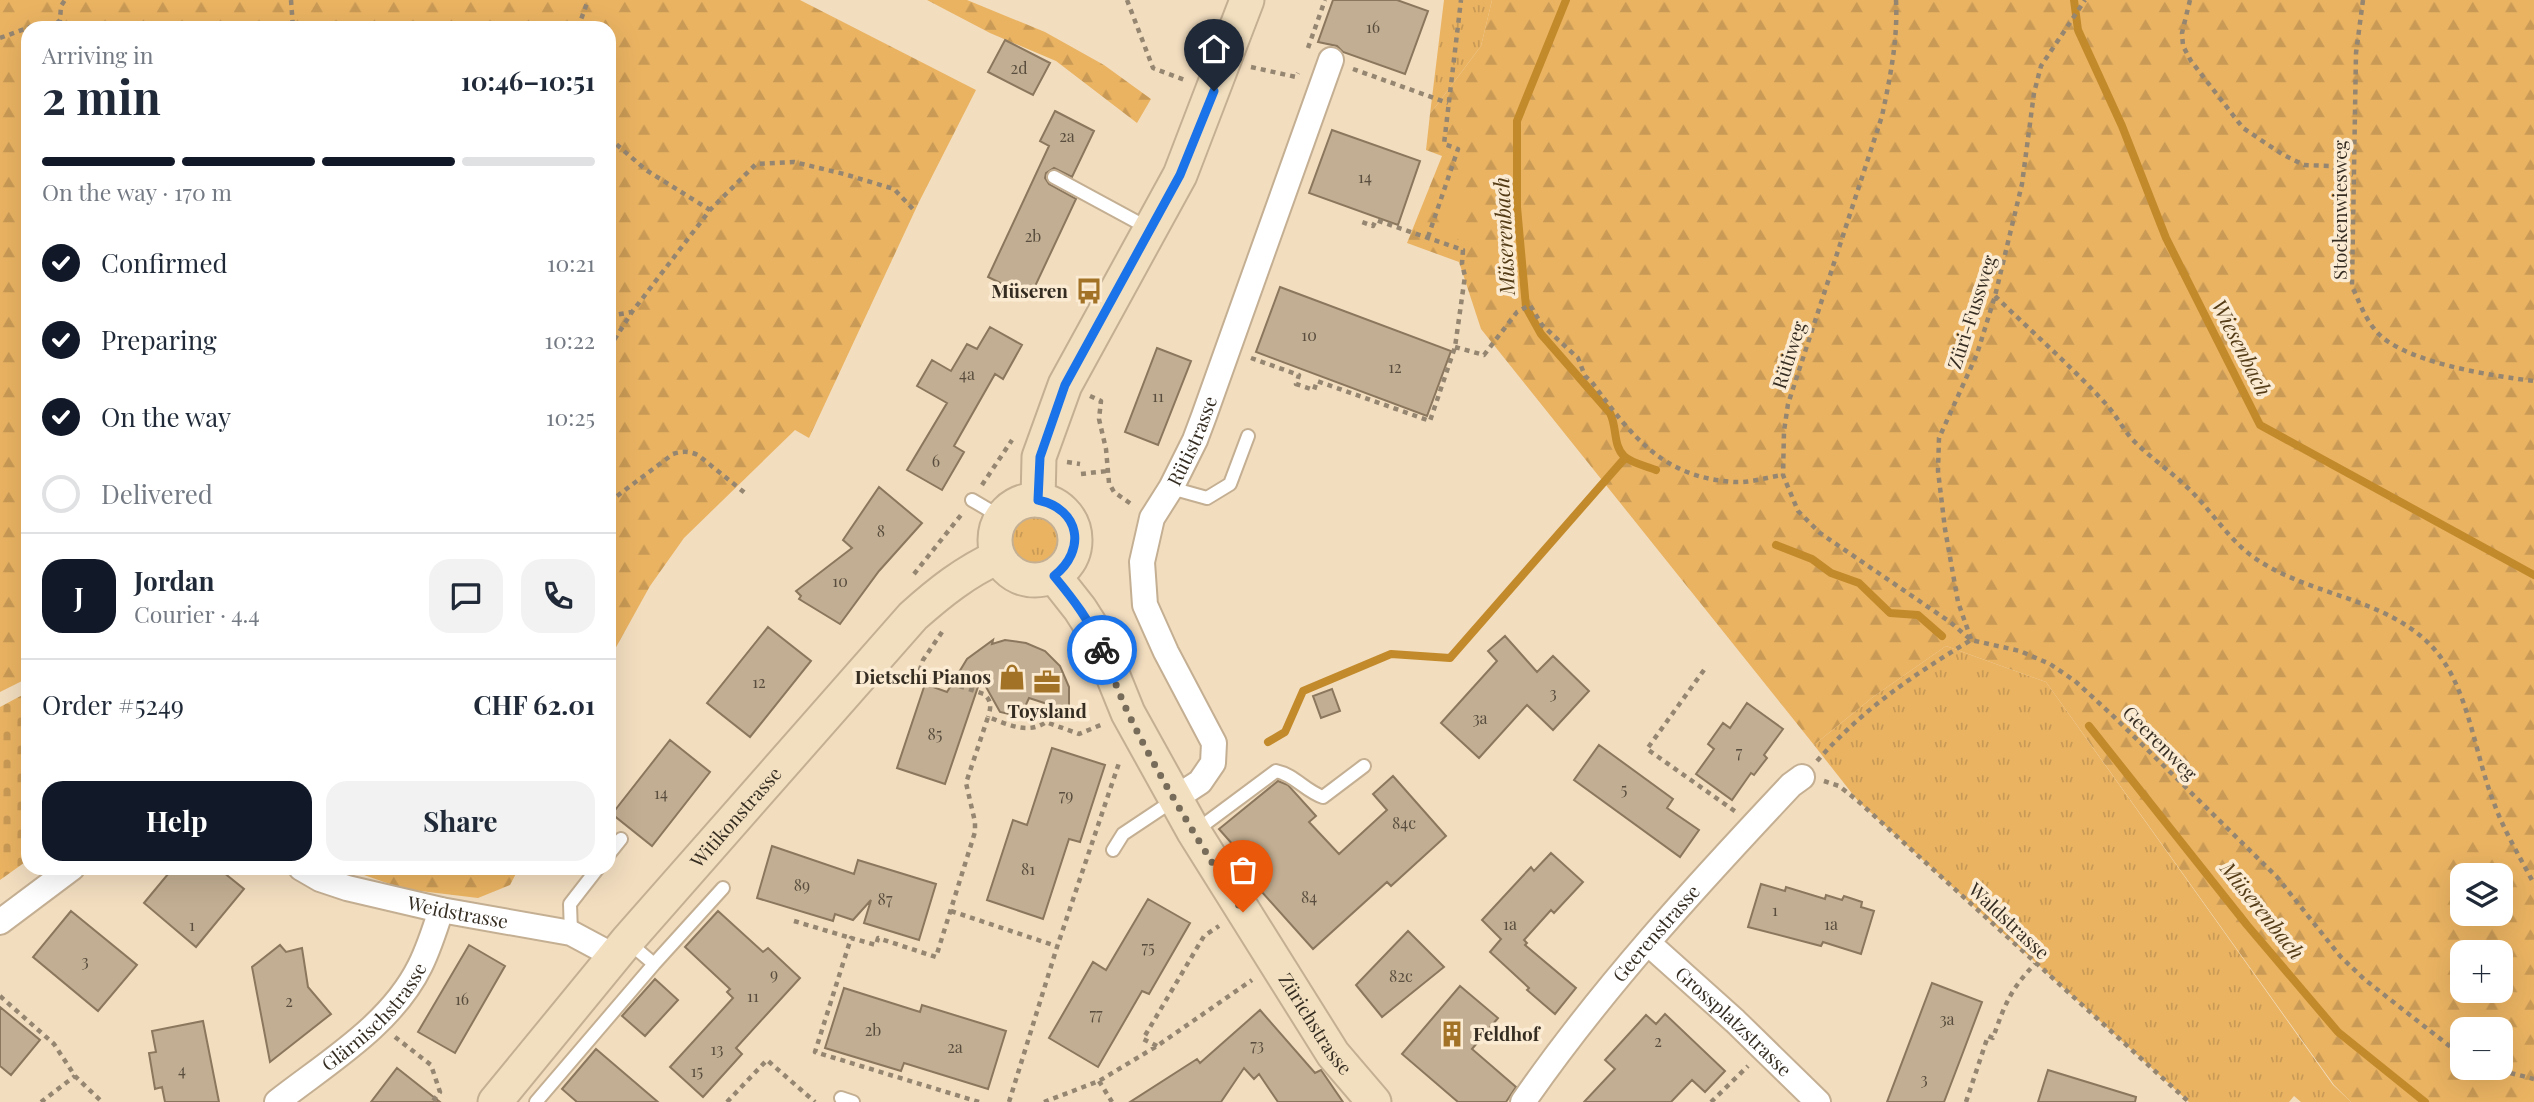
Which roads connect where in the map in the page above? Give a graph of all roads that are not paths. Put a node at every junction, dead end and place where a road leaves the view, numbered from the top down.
1 (1247, 0) edge
2 (1331, 60) dead end
3 (1054, 177) dead end
4 (1151, 229) junction
5 (1248, 436) dead end
6 (1171, 488) junction
7 (972, 500) road end
8 (1038, 500) junction
9 (1001, 517) junction
10 (998, 557) junction
11 (1054, 576) junction
12 (1364, 766) dead end
13 (1802, 777) road end
14 (1174, 799) junction
15 (1194, 832) junction
16 (621, 839) dead end
17 (616, 845) edge
18 (1113, 850) dead end
19 (63, 875) edge
20 (315, 875) edge
21 (593, 875) edge
22 (723, 888) dead end
23 (441, 910) junction
24 (0, 922) edge
25 (571, 933) junction
26 (1648, 943) junction
27 (620, 949) junction
28 (653, 964) junction
29 (277, 1102) edge
30 (495, 1102) edge
31 (537, 1102) edge
32 (1374, 1102) edge
33 (1522, 1102) edge
34 (1818, 1102) edge

1 - 4 main road
2 - 6 street, Rütistrasse
3 - 4 lane
4 - 8 main road
5 - 6 lane
6 - 14 street, Rütistrasse
7 - 9 lane
8 - 9 main road
8 - 11 main road
9 - 10 main road
10 - 11 main road
10 - 27 main road, Witikonstrasse
11 - 14 main road, Zürichstrasse
12 - 15 lane
13 - 26 street, Geerenstrasse
14 - 15 main road, Zürichstrasse
14 - 18 lane
15 - 32 main road, Zürichstrasse
16 - 17 lane
19 - 24 street
20 - 23 street, Weidstrasse
21 - 25 lane
22 - 28 lane
23 - 25 street, Weidstrasse
23 - 29 street, Glärnischstrasse
25 - 27 street, Weidstrasse
26 - 33 street, Geerenstrasse
26 - 34 street, Grossplatzstrasse
27 - 28 lane
27 - 30 main road, Witikonstrasse
28 - 31 lane

